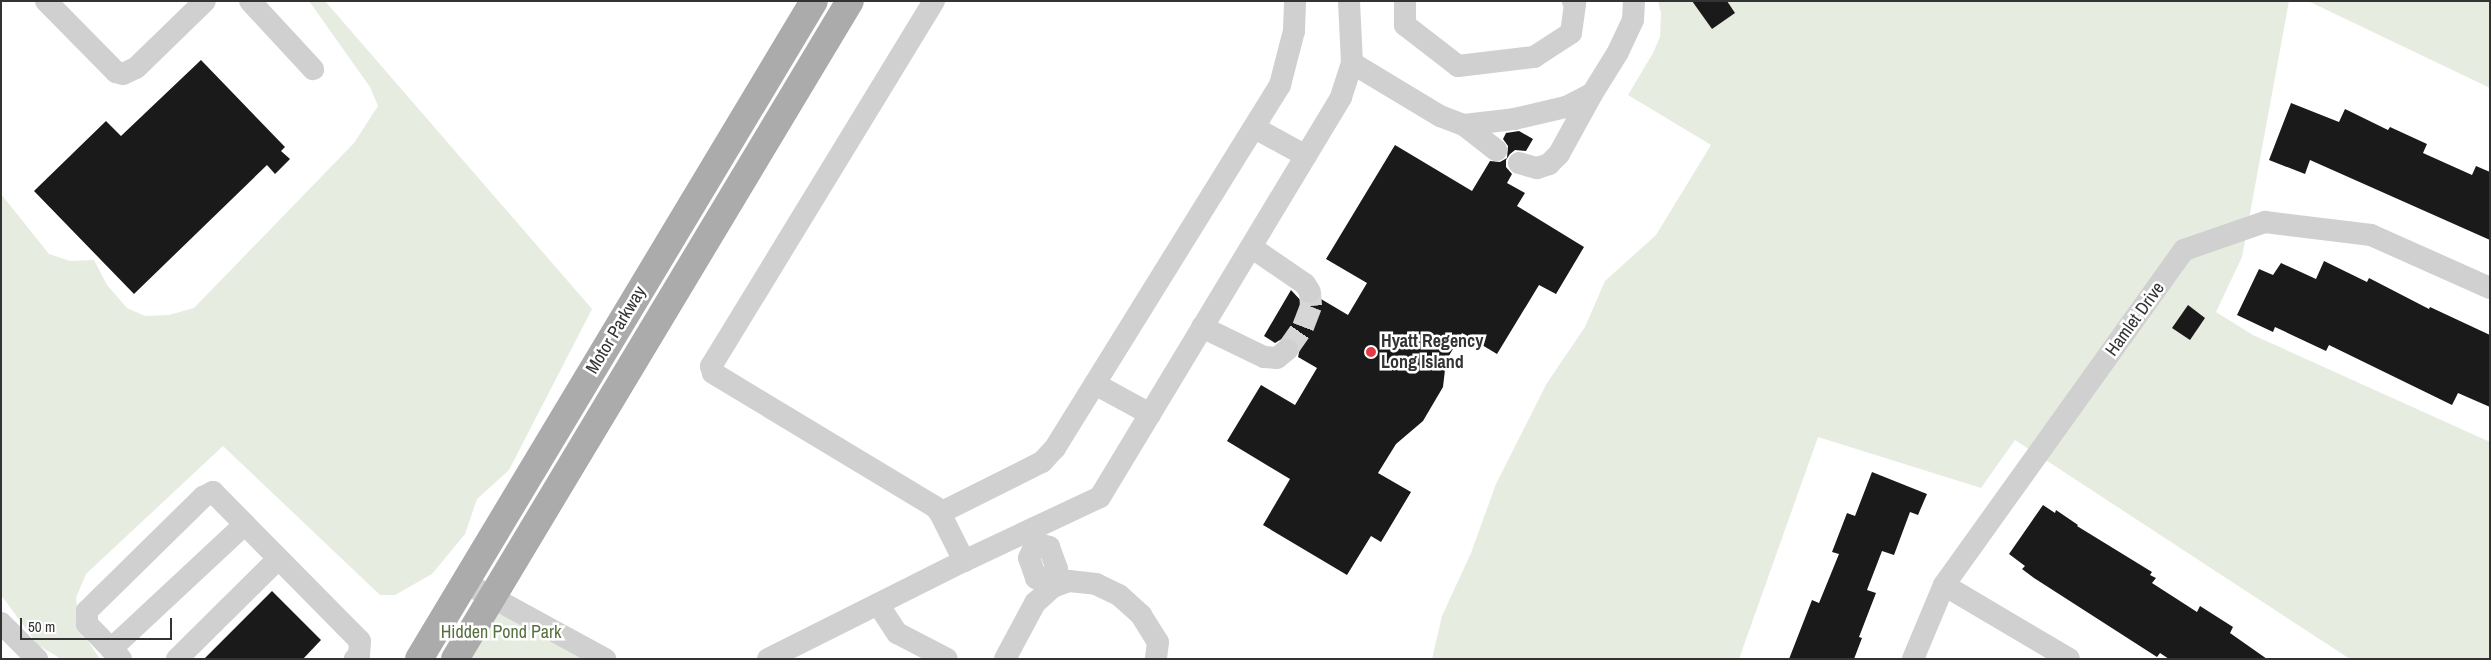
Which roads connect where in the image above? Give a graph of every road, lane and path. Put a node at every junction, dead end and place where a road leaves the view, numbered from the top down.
1 (46, 1) edge
2 (205, 1) edge
3 (250, 1) edge
4 (814, 1) edge
5 (850, 1) edge
6 (934, 1) edge
7 (1295, 1) edge
8 (1350, 1) edge
9 (1405, 1) edge
10 (1573, 1) edge
11 (1634, 1) edge
12 (1352, 63) junction
13 (313, 69) dead end
14 (1592, 94) junction
15 (1464, 125) junction
16 (1254, 128) junction
17 (1496, 150) dead end
18 (1306, 156) junction
19 (1519, 163) dead end
20 (1251, 247) junction
21 (2490, 288) edge
22 (1310, 292) dead end
23 (1202, 328) junction
24 (1287, 350) tunnel mouth
25 (1095, 384) junction
26 (1150, 414) junction
27 (940, 513) junction
28 (245, 524) junction
29 (1034, 536) junction
30 (278, 559) junction
31 (964, 561) junction
32 (464, 582) junction
33 (1051, 583) junction
34 (1944, 585) junction
35 (492, 598) junction
36 (878, 604) junction
37 (1, 623) edge
38 (116, 654) edge
39 (29, 656) edge
40 (177, 659) edge
41 (354, 659) edge
42 (419, 659) edge
43 (455, 659) edge
44 (605, 659) edge
45 (768, 659) edge
46 (947, 659) edge
47 (1005, 659) edge
48 (1156, 659) edge
49 (1913, 659) edge
50 (2069, 659) edge

1 - 2 street
3 - 13 street
4 - 32 main road, Motor Parkway
5 - 35 main road, Motor Parkway
6 - 27 street
7 - 16 street
8 - 12 street
9 - 10 street
11 - 14 street
12 - 15 street
12 - 18 street
14 - 15 street
14 - 19 street
15 - 17 street
16 - 18 street
16 - 25 street
18 - 20 street
20 - 22 street
20 - 23 street
21 - 34 street, Hamlet Drive
23 - 24 street
23 - 26 street
25 - 26 street
25 - 27 street
26 - 29 street
27 - 31 street
28 - 30 street
28 - 38 street
28 - 38 street
29 - 31 street
29 - 33 street
30 - 40 street
30 - 41 street
31 - 36 street
32 - 35 street
32 - 42 main road, Motor Parkway
33 - 47 street
33 - 48 street
34 - 49 street, Hamlet Drive
34 - 50 street
35 - 43 main road, Motor Parkway
35 - 44 street
36 - 45 street
36 - 46 street
37 - 39 street

